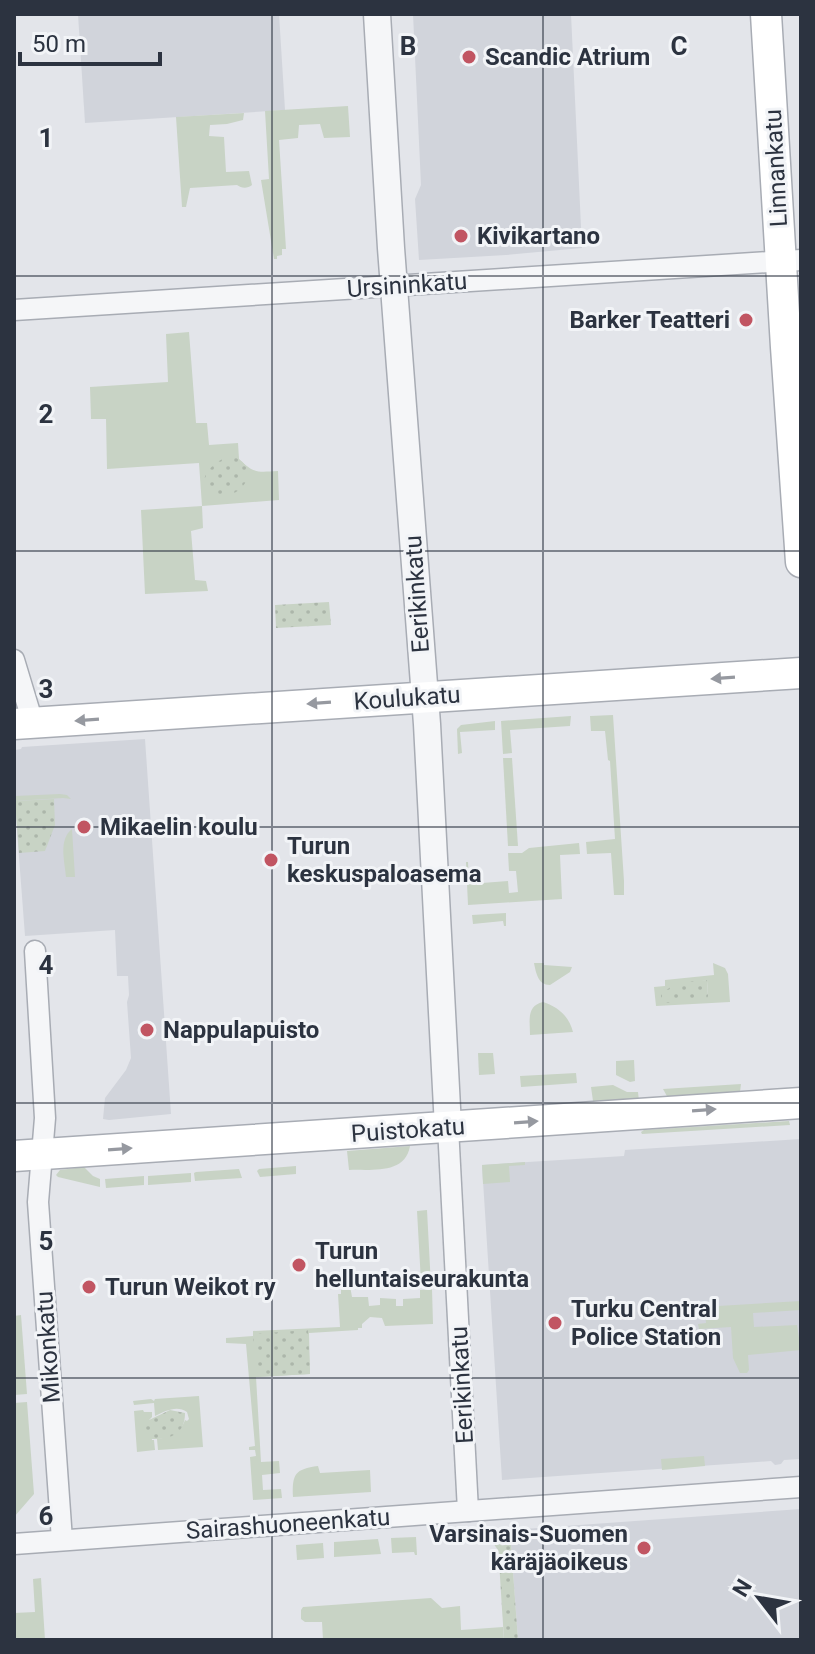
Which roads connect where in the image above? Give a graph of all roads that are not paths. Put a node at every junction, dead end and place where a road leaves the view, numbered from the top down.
1 (377, 14) edge
2 (766, 14) edge
3 (791, 260) edge
4 (394, 286) junction
5 (14, 310) edge
6 (801, 562) edge
7 (14, 660) edge
8 (801, 673) edge
9 (425, 696) junction
10 (23, 724) edge
11 (35, 951) dead end
12 (801, 1103) edge
13 (448, 1127) junction
14 (28, 1154) edge
15 (801, 1487) edge
16 (468, 1511) junction
17 (62, 1540) junction
18 (14, 1544) edge

1 - 4 street, Eerikinkatu
2 - 3 main road, Linnankatu
3 - 4 street, Ursininkatu
3 - 6 main road, Linnankatu
4 - 5 street, Ursininkatu
4 - 9 street, Eerikinkatu
7 - 10 street
8 -> 9 main road, Koulukatu
9 -> 10 main road, Koulukatu
9 - 13 street, Eerikinkatu
11 - 14 street, Mikonkatu
13 -> 12 main road, Puistokatu
14 -> 13 main road, Puistokatu
13 - 16 street, Eerikinkatu
14 - 17 street, Mikonkatu
15 - 16 street, Sairashuoneenkatu
16 - 17 street, Sairashuoneenkatu
17 - 18 street, Sairashuoneenkatu

